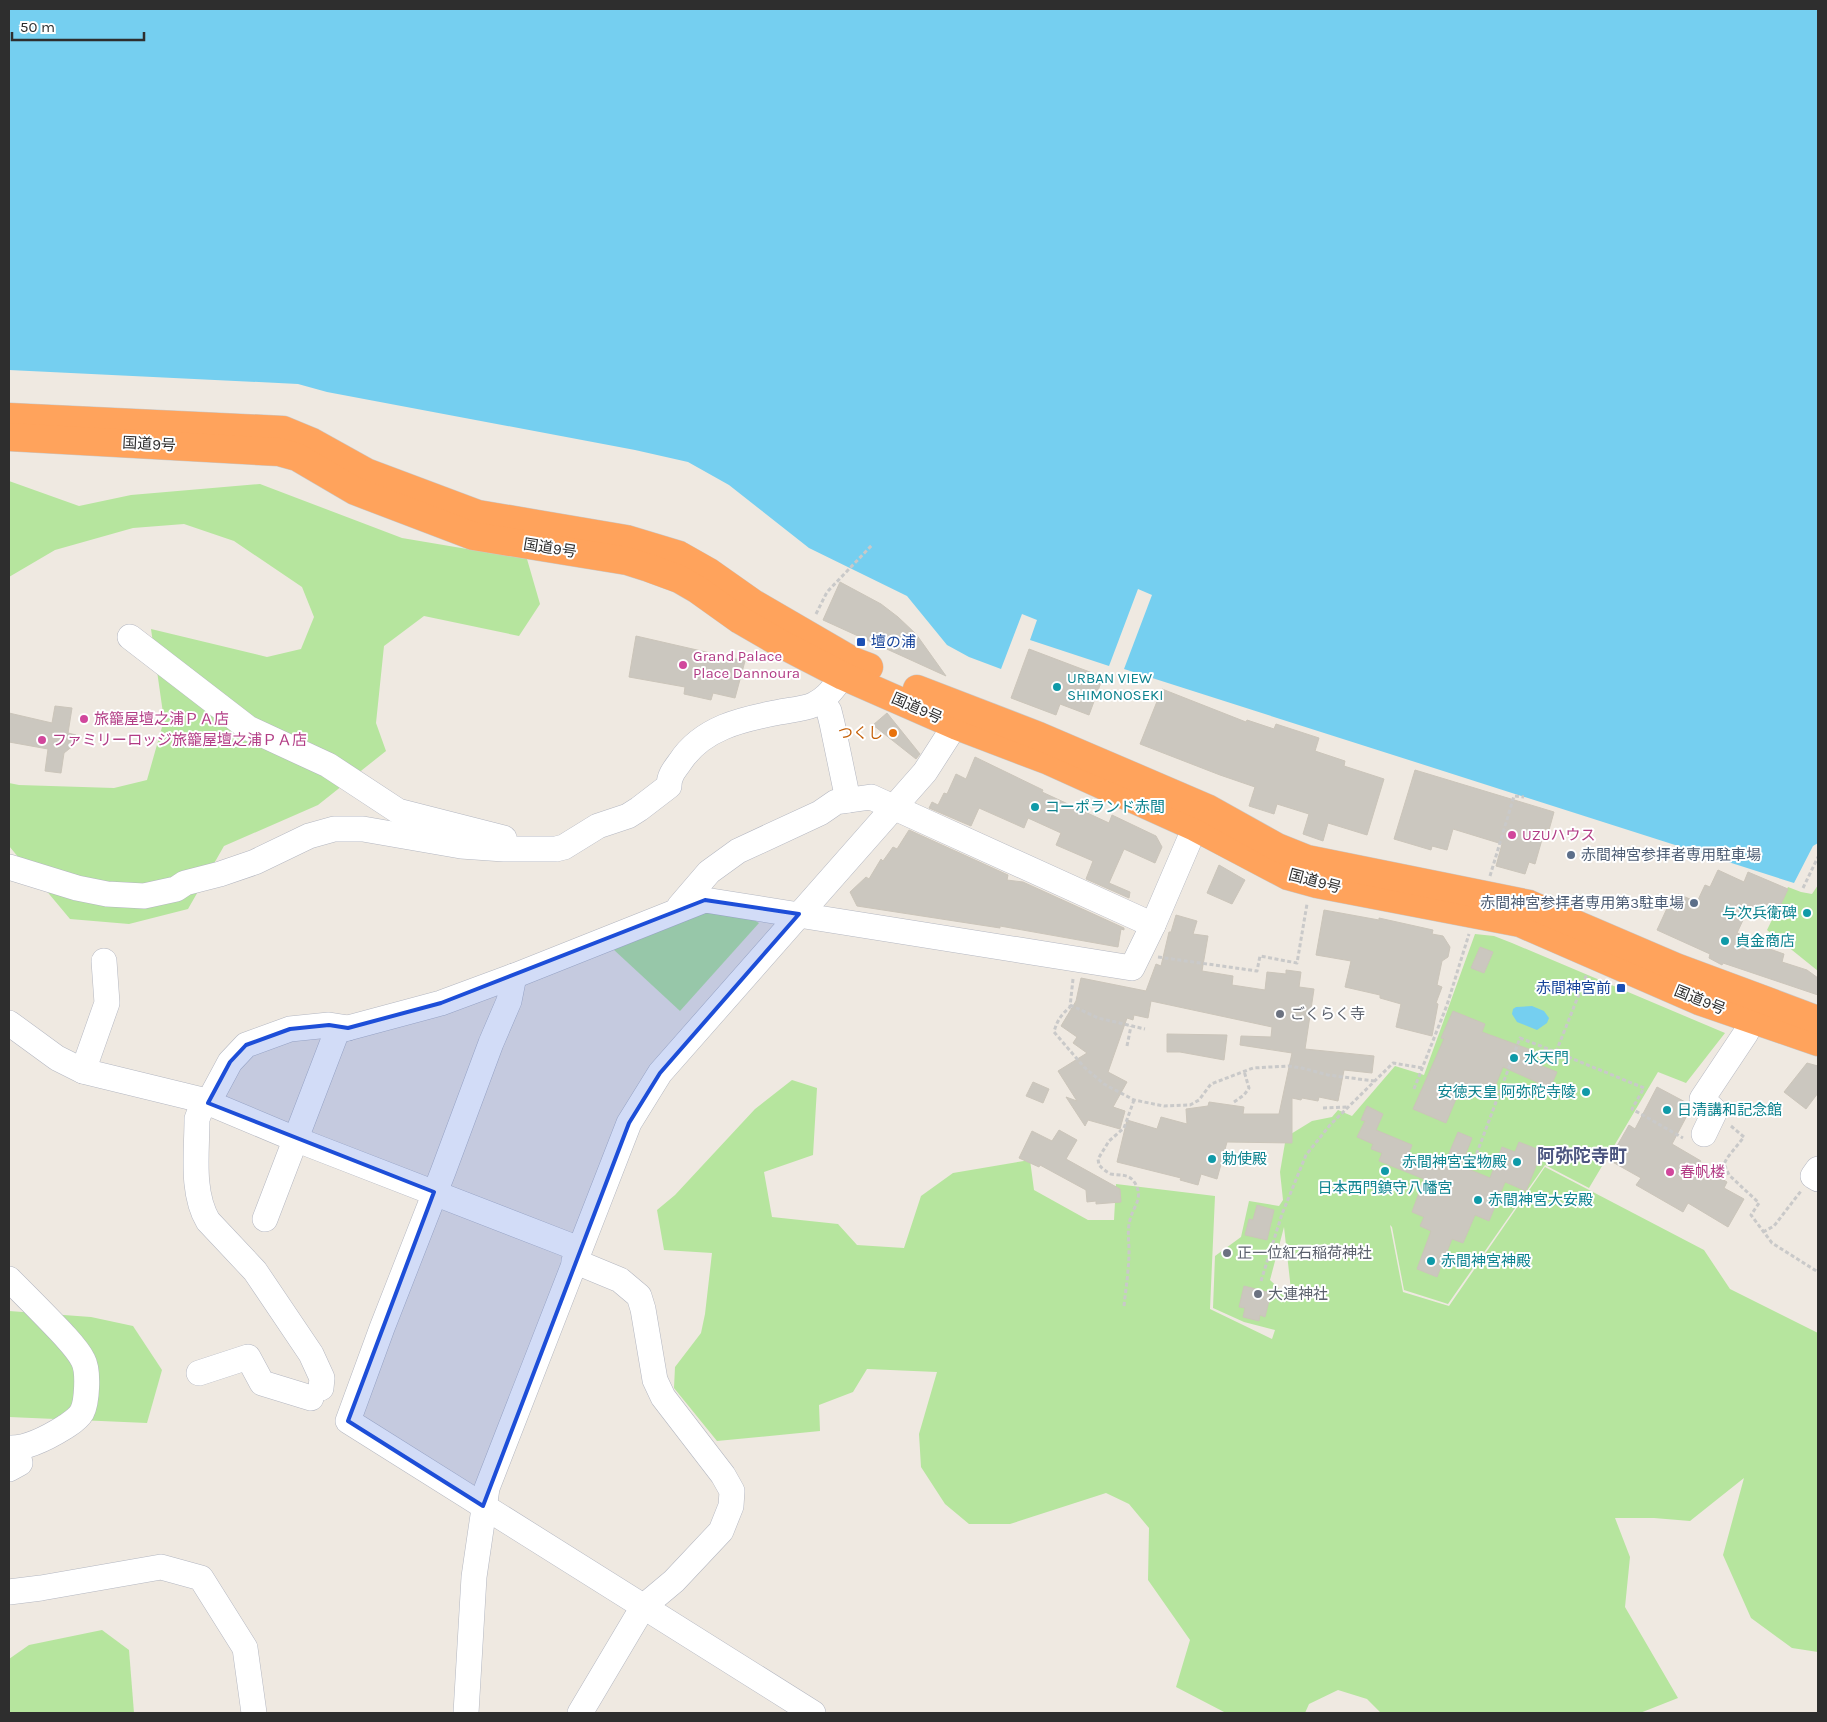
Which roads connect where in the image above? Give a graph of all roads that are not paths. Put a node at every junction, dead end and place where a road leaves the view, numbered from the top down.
1 (9, 417) edge
2 (9, 437) edge
3 (130, 637) dead end
4 (843, 676) junction
5 (822, 700) junction
6 (961, 717) junction
7 (848, 800) junction
8 (894, 808) junction
9 (1201, 818) junction
10 (504, 849) junction
11 (9, 867) edge
12 (675, 911) junction
13 (799, 914) junction
14 (1153, 925) junction
15 (104, 961) dead end
16 (514, 976) junction
17 (1818, 1020) edge
18 (9, 1023) edge
19 (348, 1028) junction
20 (1746, 1034) dead end
21 (1818, 1042) edge
22 (83, 1071) junction
23 (208, 1103) junction
24 (1704, 1134) road end
25 (295, 1139) junction
26 (434, 1192) junction
27 (264, 1219) dead end
28 (577, 1255) junction
29 (9, 1279) edge
30 (199, 1373) dead end
31 (348, 1394) dead end
32 (311, 1397) junction
33 (12, 1455) edge
34 (483, 1506) junction
35 (9, 1592) edge
36 (643, 1607) junction
37 (254, 1713) edge
38 (466, 1713) edge
39 (580, 1713) edge
40 (813, 1713) edge

1 - 6 highway, 国道9号
2 - 4 highway, 国道9号
3 - 10 street
4 - 5 street
4 - 6 highway, 国道9号
5 - 7 street
5 - 10 street
6 - 8 street
6 - 9 highway, 国道9号
7 - 8 street
7 - 12 street
8 - 13 street
8 - 14 street
9 - 14 street
9 - 17 highway, 国道9号
9 - 21 highway, 国道9号
10 - 11 street
12 - 13 street
12 - 16 street
13 - 14 street
13 - 28 street
15 - 22 street
16 - 19 street
16 - 26 street
18 - 22 street
19 - 23 street
19 - 25 street
20 - 24 street
22 - 23 street
23 - 25 street
23 - 32 street
25 - 26 street
25 - 27 street
26 - 28 street
26 - 34 street
28 - 34 street
28 - 36 street
29 - 33 street
30 - 32 street
31 - 32 street
34 - 36 street
34 - 38 street
35 - 37 street
36 - 39 street
36 - 40 street

